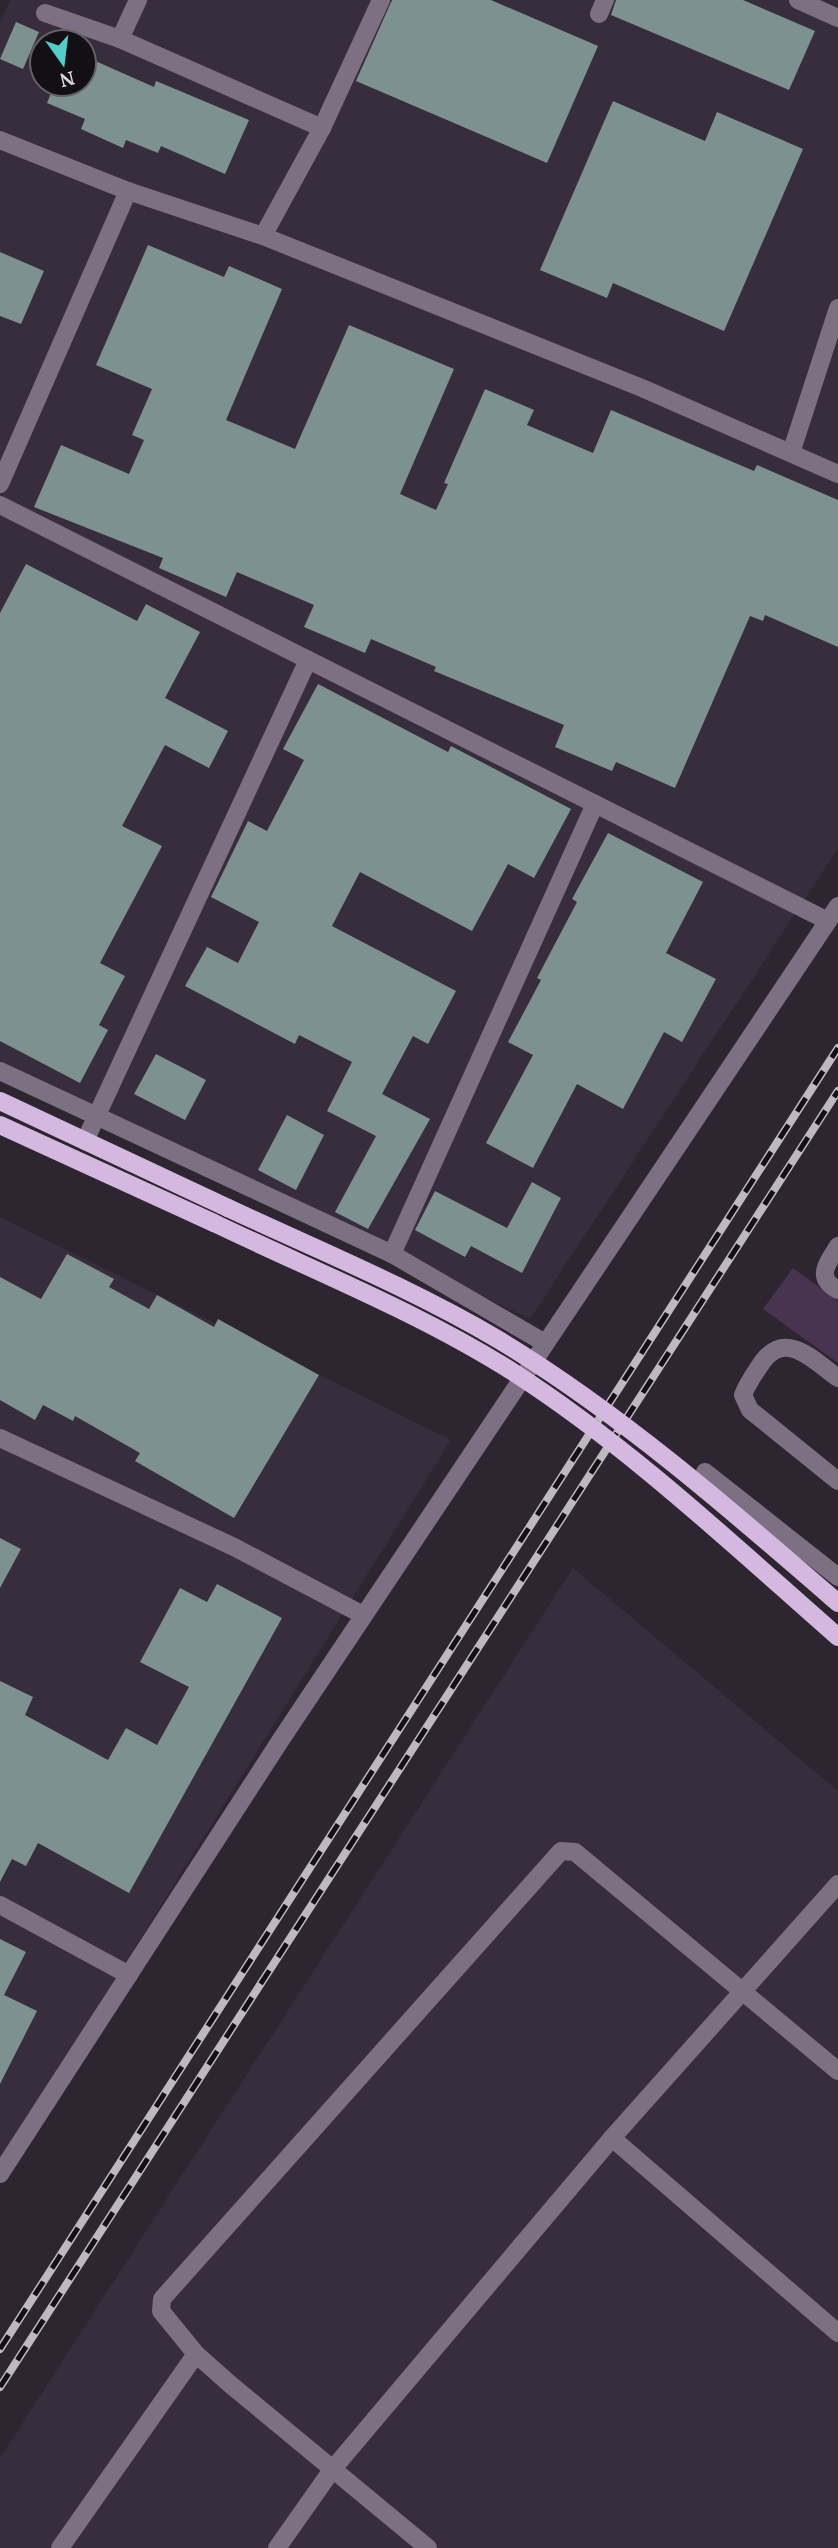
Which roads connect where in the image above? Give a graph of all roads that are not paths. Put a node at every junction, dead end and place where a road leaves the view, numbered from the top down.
1 (138, 0) edge
2 (381, 0) edge
3 (798, 0) edge
4 (45, 13) dead end
5 (838, 18) edge
6 (120, 39) junction
7 (322, 128) junction
8 (0, 140) edge
9 (128, 191) junction
10 (263, 236) junction
11 (838, 308) edge
12 (791, 453) junction
13 (838, 474) edge
14 (0, 484) edge
15 (0, 505) edge
16 (308, 660) junction
17 (595, 804) junction
18 (838, 906) edge
19 (828, 921) junction
20 (0, 1071) edge
21 (0, 1101) edge
22 (96, 1116) junction
23 (0, 1125) edge
24 (85, 1141) junction
25 (838, 1246) edge
26 (392, 1254) junction
27 (838, 1290) edge
28 (545, 1343) junction
29 (838, 1378) edge
30 (0, 1438) edge
31 (705, 1472) dead end
32 (838, 1481) edge
33 (838, 1577) edge
34 (838, 1603) edge
35 (363, 1615) junction
36 (838, 1637) edge
37 (838, 1884) edge
38 (0, 1905) edge
39 (129, 1975) junction
40 (743, 1989) junction
41 (838, 2071) edge
42 (612, 2138) junction
43 (0, 2174) edge
44 (838, 2333) edge
45 (196, 2354) junction
46 (332, 2470) junction
47 (60, 2548) edge
48 (277, 2548) edge
49 (428, 2548) edge

1 - 6 street
2 - 7 street
3 - 5 street
4 - 6 street
6 - 7 street
7 - 10 street
8 - 9 street
9 - 10 street
9 - 14 street
10 - 12 street
11 - 12 street
12 - 13 street
15 - 16 street
16 - 17 street
16 - 22 street
17 - 19 street
17 - 26 street
18 - 19 street
19 - 28 street
20 - 22 street
21 - 24 main road
22 - 24 street
22 - 26 street
23 - 36 main road, bridge
24 - 34 main road, bridge
25 - 27 street
26 - 28 street
28 - 35 street
29 - 32 street
30 - 35 street
31 - 33 street
35 - 39 street
37 - 40 street
38 - 39 street
39 - 43 street
40 - 41 street
40 - 42 street
40 - 45 street
42 - 44 street
42 - 46 street
45 - 46 street
45 - 47 street
46 - 48 street
46 - 49 street

